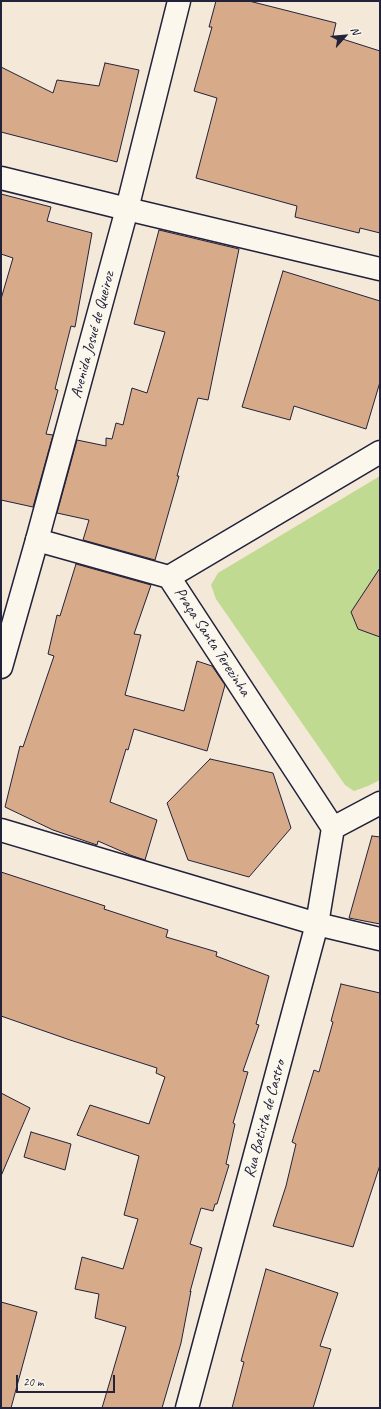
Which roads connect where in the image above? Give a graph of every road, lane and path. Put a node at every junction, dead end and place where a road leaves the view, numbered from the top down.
1 (179, 1) edge
2 (1, 178) edge
3 (127, 209) junction
4 (380, 269) edge
5 (380, 452) edge
6 (37, 540) junction
7 (169, 577) junction
8 (1, 667) edge
9 (380, 802) edge
10 (333, 828) junction
11 (1, 830) edge
12 (317, 924) junction
13 (380, 939) edge
14 (187, 1408) edge

1 - 3 street, Avenida Josué de Queiroz
2 - 3 street
3 - 4 street
3 - 6 street, Avenida Josué de Queiroz
5 - 7 street, Praça Santa Terezinha
6 - 7 street
6 - 8 street, Avenida Josué de Queiroz
7 - 10 street, Praça Santa Terezinha
9 - 10 street
10 - 12 street, Rua Batista de Castro
11 - 12 street
12 - 13 street
12 - 14 street, Rua Batista de Castro

